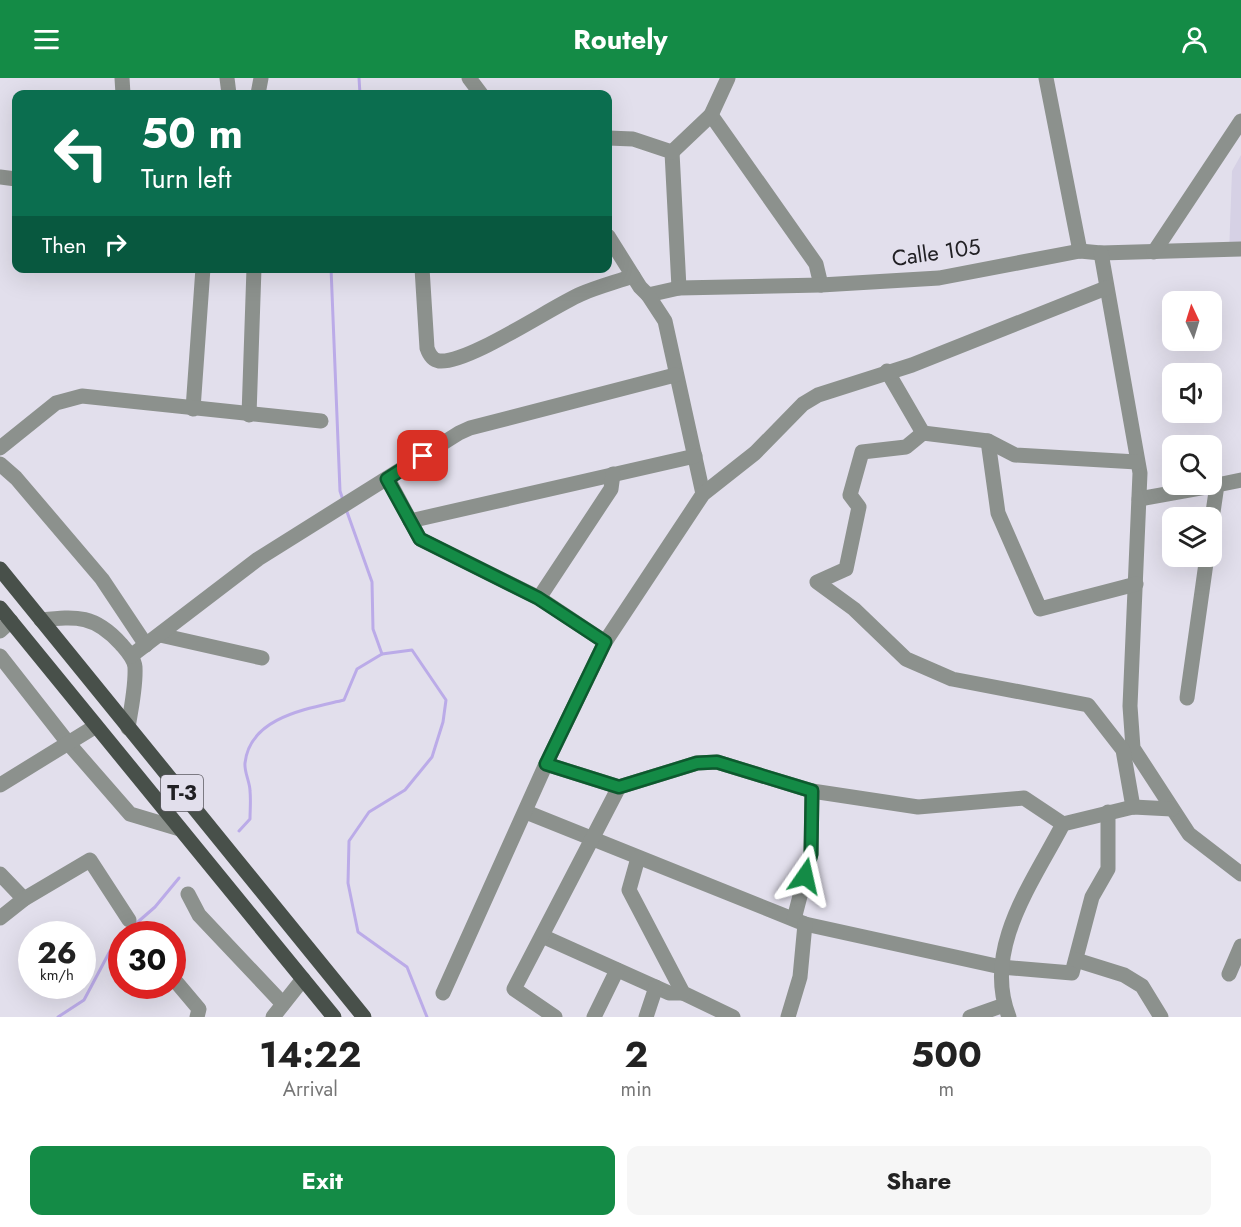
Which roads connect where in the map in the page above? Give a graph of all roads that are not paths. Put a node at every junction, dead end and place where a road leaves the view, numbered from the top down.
1 (728, 78) edge
2 (1046, 78) edge
3 (711, 116) junction
4 (1241, 121) edge
5 (612, 138) edge
6 (672, 152) junction
7 (612, 242) edge
8 (1241, 249) edge
9 (1080, 251) junction
10 (1154, 252) junction
11 (1101, 253) junction
12 (203, 273) edge
13 (254, 273) edge
14 (422, 273) edge
15 (821, 285) junction
16 (641, 286) junction
17 (679, 288) junction
18 (1106, 288) junction
19 (887, 371) junction
20 (675, 375) junction
21 (193, 409) junction
22 (249, 414) junction
23 (321, 422) dead end
24 (924, 433) junction
25 (988, 441) junction
26 (0, 448) edge
27 (695, 456) junction
28 (1137, 462) junction
29 (0, 464) edge
30 (614, 474) junction
31 (387, 479) junction
32 (1241, 480) edge
33 (1222, 484) edge
34 (703, 494) junction
35 (1162, 495) edge
36 (1139, 499) junction
37 (410, 521) junction
38 (1205, 567) edge
39 (0, 569) edge
40 (1136, 584) junction
41 (538, 598) junction
42 (0, 608) edge
43 (41, 620) junction
44 (5, 626) edge
45 (160, 635) junction
46 (605, 642) junction
47 (146, 645) junction
48 (0, 656) edge
49 (131, 656) junction
50 (262, 658) dead end
51 (1187, 698) dead end
52 (96, 726) junction
53 (129, 728) junction
54 (69, 744) junction
55 (1128, 749) junction
56 (546, 764) junction
57 (0, 785) edge
58 (619, 787) junction
59 (812, 791) junction
60 (1133, 807) junction
61 (1172, 809) junction
62 (526, 812) junction
63 (1108, 812) junction
64 (1063, 824) junction
65 (180, 829) junction
66 (593, 838) junction
67 (638, 858) junction
68 (1241, 873) edge
69 (0, 874) edge
70 (188, 894) dead end
71 (24, 899) junction
72 (0, 918) edge
73 (129, 920) dead end
74 (800, 922) junction
75 (542, 936) junction
76 (1241, 946) edge
77 (1076, 960) junction
78 (1001, 967) junction
79 (617, 970) junction
80 (1229, 974) dead end
81 (303, 979) junction
82 (656, 987) junction
83 (443, 993) dead end
84 (683, 993) junction
85 (186, 994) edge
86 (283, 1004) junction
87 (1007, 1011) edge
88 (197, 1017) edge
89 (273, 1017) edge
90 (334, 1017) edge
91 (364, 1017) edge
92 (555, 1017) edge
93 (594, 1017) edge
94 (646, 1017) edge
95 (733, 1017) edge
96 (788, 1017) edge
97 (970, 1017) edge
98 (1161, 1017) edge

1 - 3 street
2 - 9 street
3 - 6 street
3 - 15 street
4 - 10 street
5 - 6 street
6 - 17 street
7 - 16 street
8 - 10 street, Calle 105
9 - 11 street, Calle 105
9 - 15 street, Calle 105
10 - 11 street, Calle 105
11 - 18 street
12 - 21 street
13 - 22 street
14 - 16 street, Calle 105
15 - 17 street, Calle 105
16 - 17 street, Calle 105
16 - 20 street
18 - 19 street
18 - 28 street
19 - 24 street
19 - 34 street
20 - 27 street
20 - 31 street
21 - 22 street
21 - 26 street
22 - 23 street
24 - 25 street
24 - 55 street
25 - 28 street
25 - 40 street
27 - 30 street
27 - 34 street
28 - 36 street
29 - 47 street
30 - 37 street
30 - 41 street
31 - 37 street
31 - 45 street
32 - 33 street
34 - 46 street
35 - 36 street
36 - 40 street
37 - 41 street
38 - 51 street
39 - 43 main road, T-3
40 - 55 street
41 - 46 street
42 - 44 main road, T-3
43 - 49 street
43 - 53 main road, T-3
44 - 52 main road, T-3
45 - 47 street
45 - 50 street
46 - 56 street
47 - 49 street
48 - 54 street
49 - 53 street
52 - 54 street
52 - 65 main road, T-3
53 - 91 main road, T-3
54 - 57 street
54 - 65 street
55 - 60 street
55 - 61 street
56 - 58 street
56 - 62 street
58 - 59 street
58 - 66 street
59 - 64 street
59 - 74 street
60 - 61 street
60 - 63 street
61 - 68 street
62 - 66 street
62 - 83 street
63 - 64 street
63 - 77 street
64 - 78 street
65 - 81 main road, T-3
66 - 67 street
66 - 75 street
67 - 74 street
67 - 84 street
69 - 71 street
70 - 86 street
71 - 72 street
71 - 73 street
74 - 78 street
74 - 96 street
75 - 79 street
75 - 92 street
76 - 80 street
77 - 78 street
77 - 98 street
78 - 87 street
79 - 82 street
79 - 93 street
81 - 86 street
81 - 90 main road, T-3
82 - 84 street
82 - 94 street
84 - 95 street
85 - 88 street
86 - 89 street
87 - 97 street

